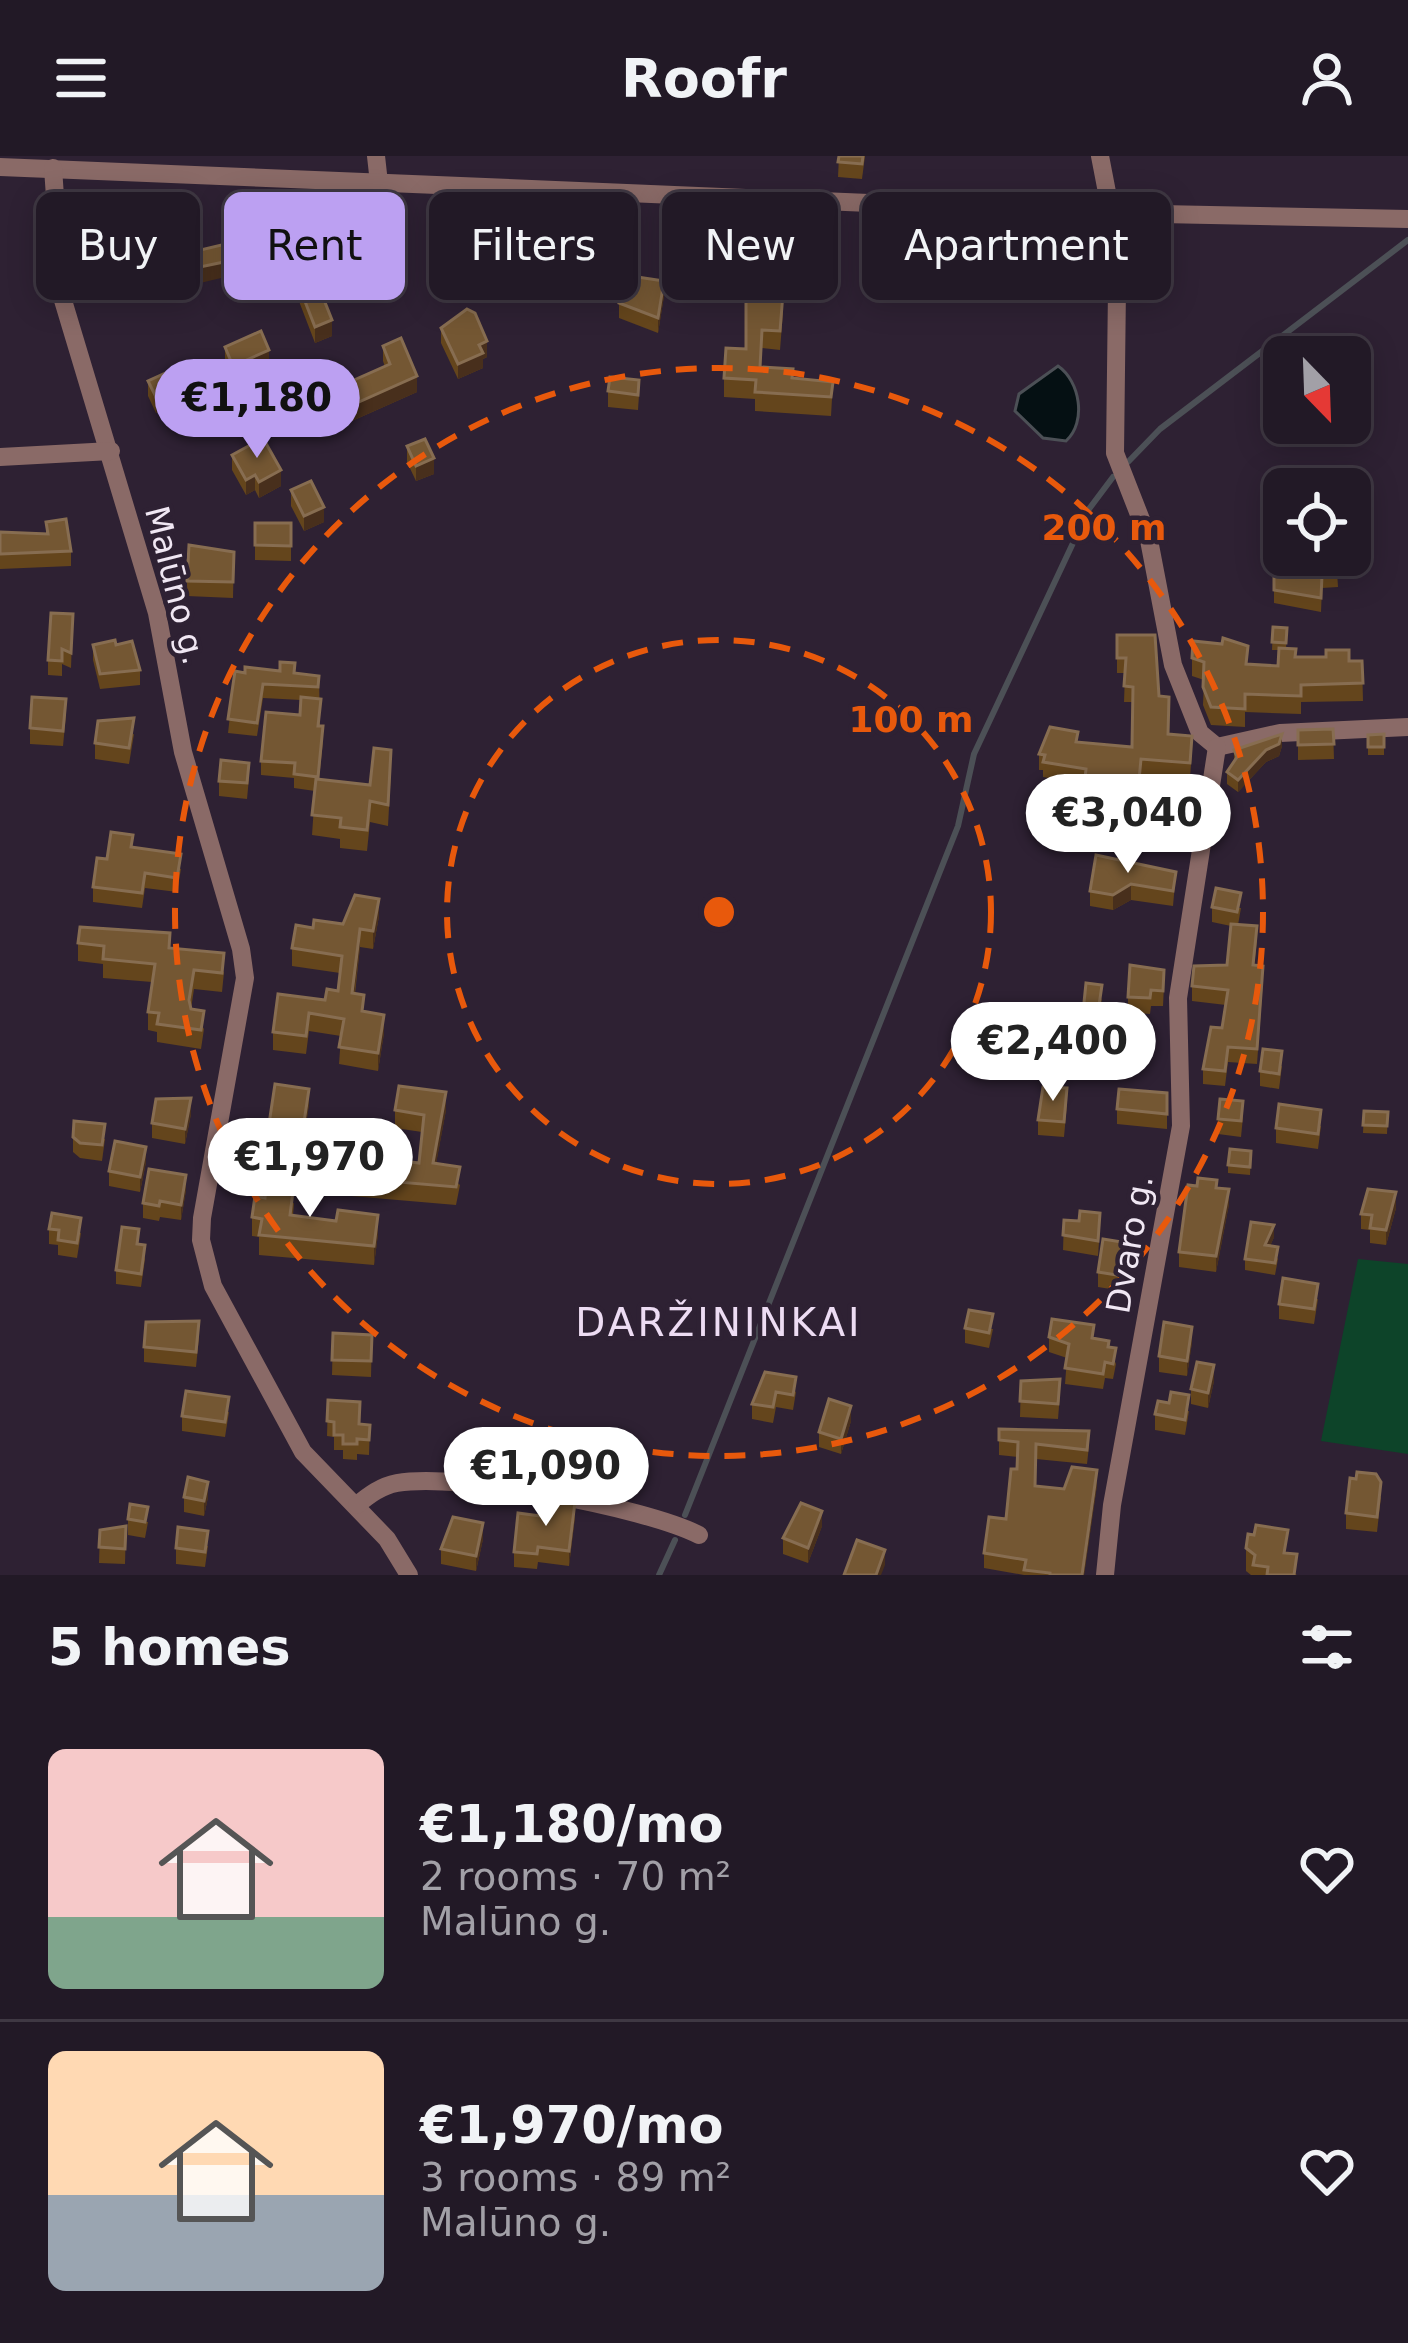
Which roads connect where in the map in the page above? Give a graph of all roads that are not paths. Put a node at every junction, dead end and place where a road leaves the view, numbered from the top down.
1 (376, 156) edge
2 (1100, 156) edge
3 (0, 167) edge
4 (53, 168) junction
5 (379, 182) junction
6 (1108, 192) edge
7 (862, 202) edge
8 (1171, 214) edge
9 (1408, 219) edge
10 (1117, 300) edge
11 (111, 452) junction
12 (0, 457) edge
13 (1408, 727) edge
14 (1217, 747) junction
15 (357, 1505) junction
16 (699, 1535) dead end
17 (409, 1575) edge
18 (1105, 1575) edge

1 - 5 street
2 - 6 street
3 - 4 street
4 - 5 street
4 - 11 street, Malūno g.
5 - 7 street
8 - 9 street
10 - 14 street
11 - 12 street
11 - 15 street, Malūno g.
13 - 14 street
14 - 18 street, Dvaro g.
15 - 16 street
15 - 17 street, Malūno g.

